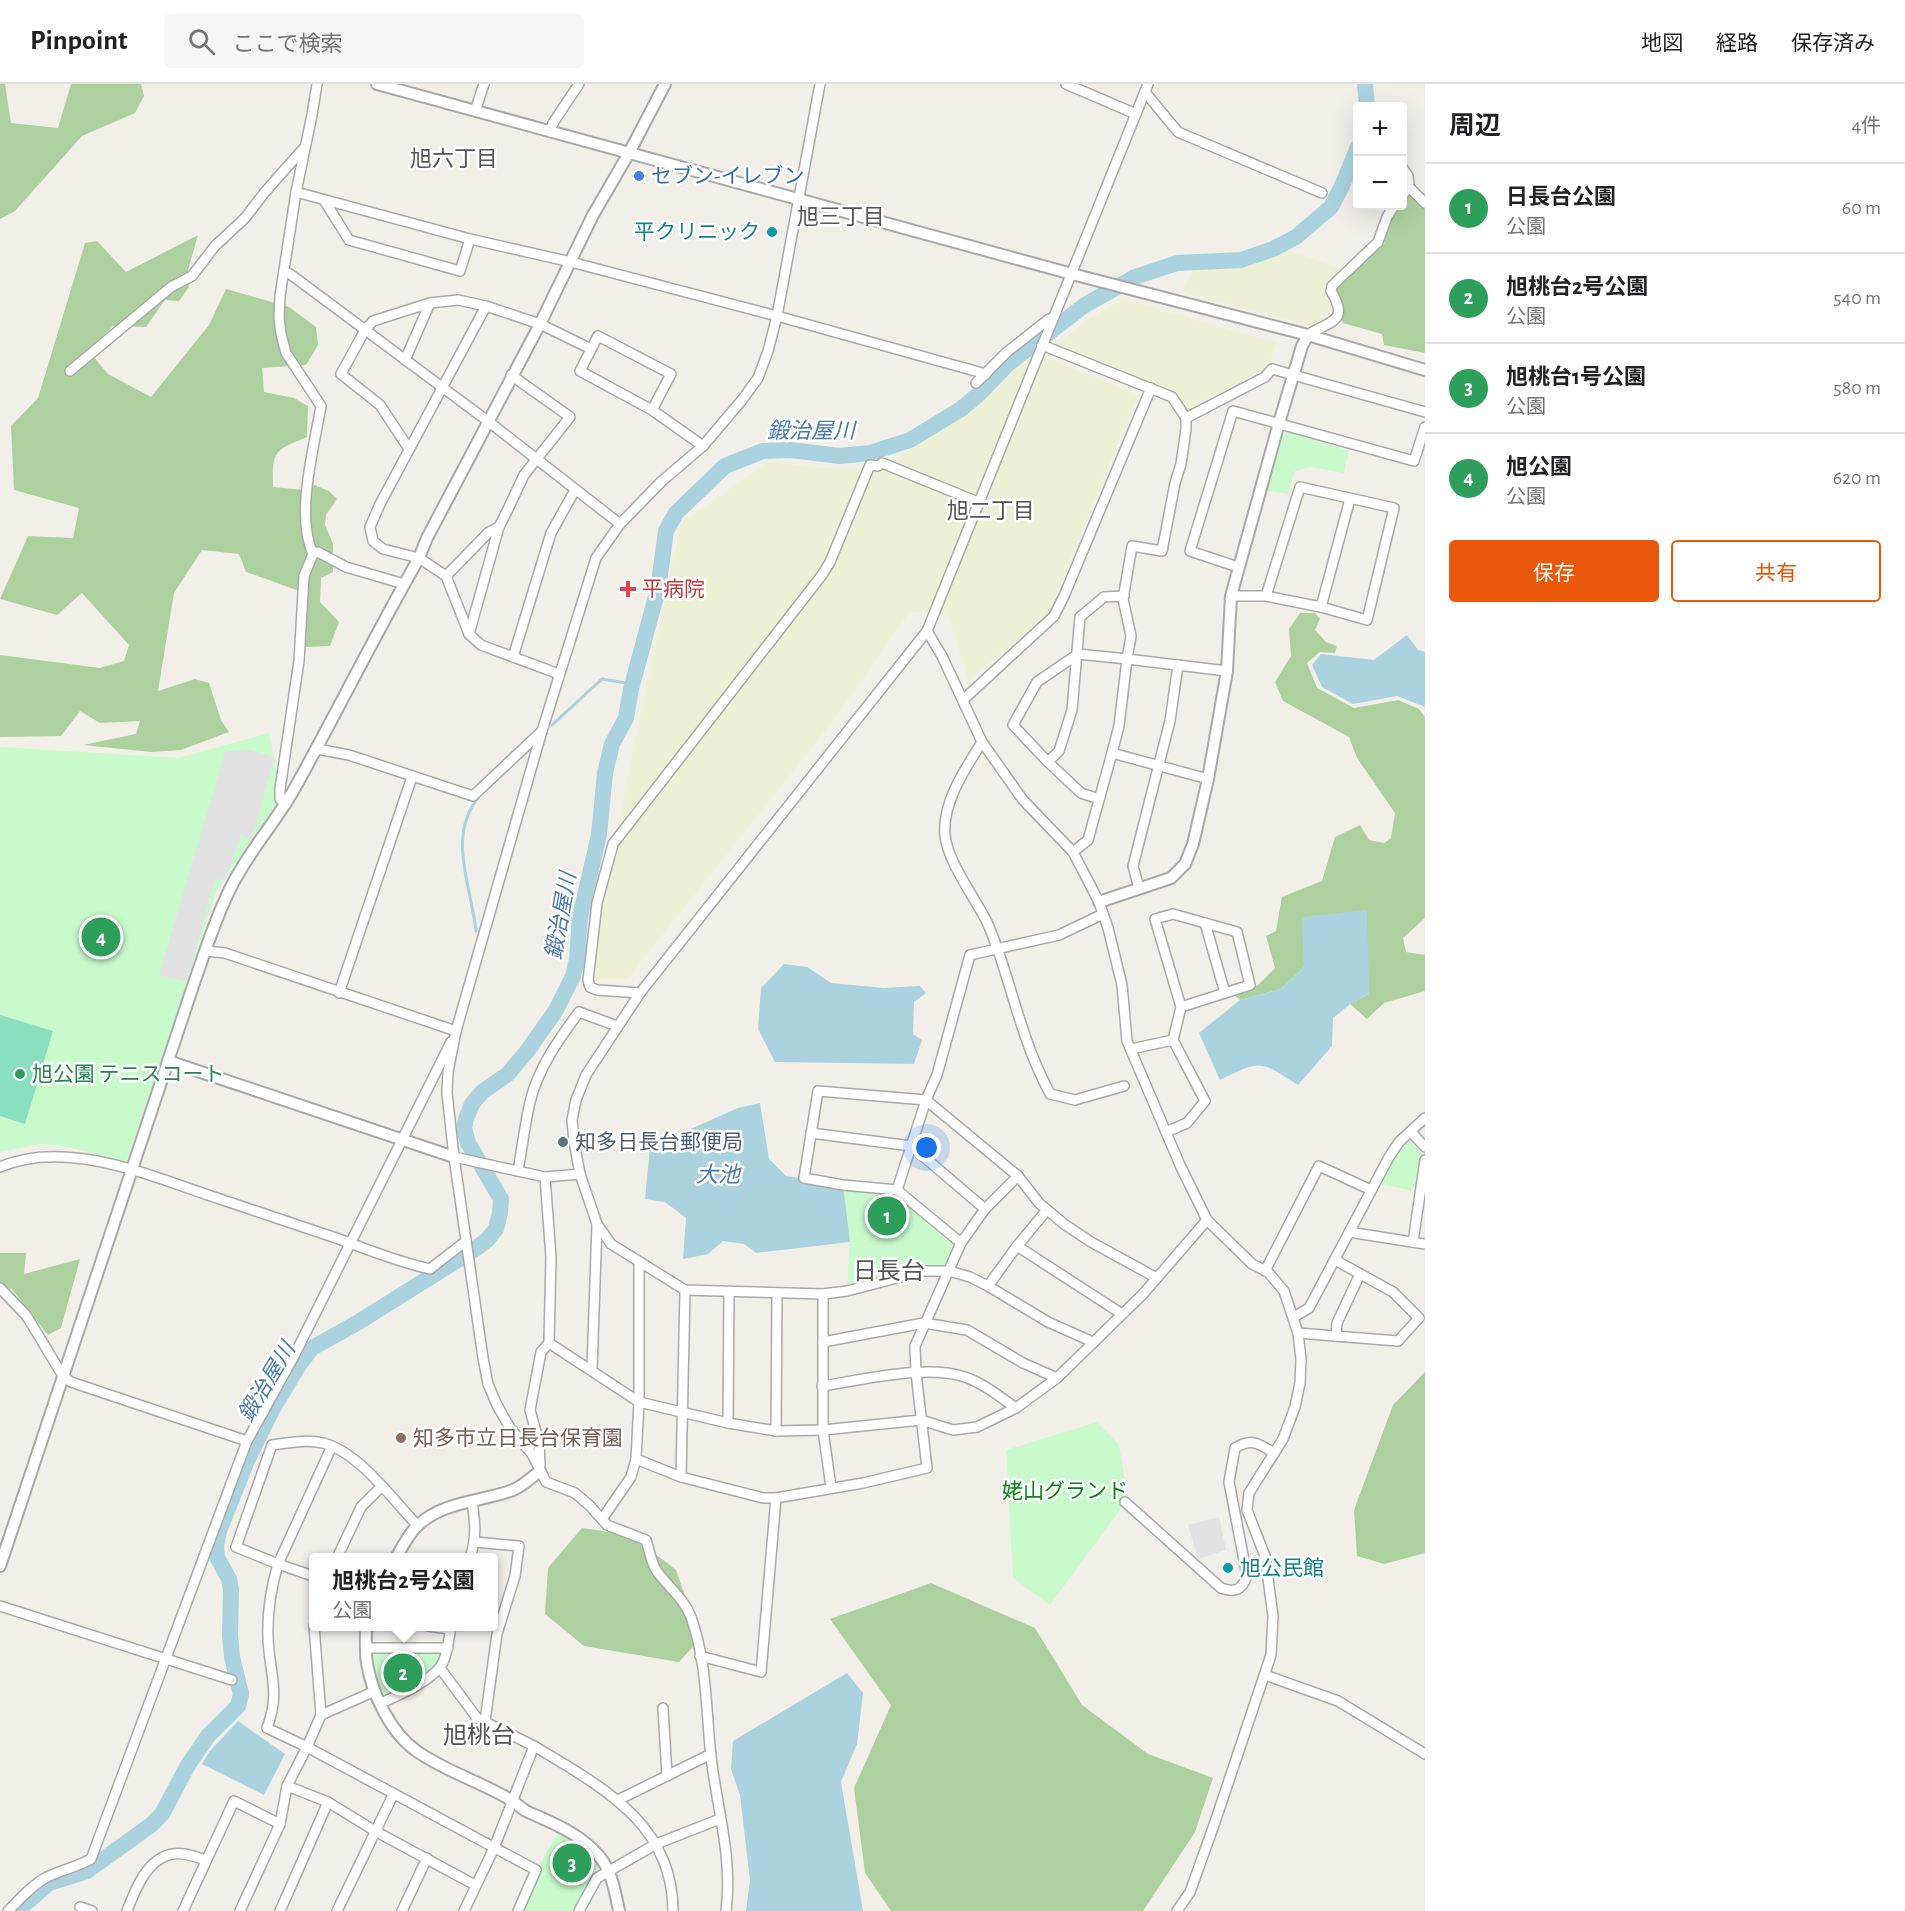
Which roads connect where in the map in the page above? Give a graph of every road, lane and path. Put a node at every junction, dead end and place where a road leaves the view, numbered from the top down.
1 (317, 84) edge
2 (377, 84) edge
3 (484, 84) edge
4 (579, 84) edge
5 (665, 84) edge
6 (820, 84) edge
7 (1066, 84) edge
8 (1146, 88) edge
9 (416, 89) edge
10 (475, 111) junction
11 (1136, 114) junction
12 (550, 132) junction
13 (303, 149) junction
14 (629, 153) junction
15 (1407, 174) edge
16 (1409, 187) junction
17 (1407, 190) edge
18 (296, 192) junction
19 (1323, 193) dead end
20 (799, 198) junction
21 (324, 200) junction
22 (1425, 203) edge
23 (1391, 210) edge
24 (470, 239) junction
25 (571, 262) junction
26 (284, 273) junction
27 (1072, 274) junction
28 (430, 303) junction
29 (486, 306) junction
30 (777, 316) junction
31 (1052, 320) junction
32 (540, 324) junction
33 (365, 330) junction
34 (1308, 335) junction
35 (1043, 344) junction
36 (591, 349) junction
37 (405, 360) junction
38 (1425, 370) edge
39 (70, 371) dead end
40 (986, 374) junction
41 (511, 375) junction
42 (1293, 375) junction
43 (976, 383) dead end
44 (443, 388) junction
45 (1151, 388) junction
46 (652, 410) junction
47 (1425, 412) edge
48 (1186, 418) junction
49 (489, 422) junction
50 (1279, 423) junction
51 (1425, 427) edge
52 (703, 446) junction
53 (409, 449) junction
54 (537, 460) junction
55 (575, 490) junction
56 (1350, 499) junction
57 (978, 502) junction
58 (620, 524) junction
59 (500, 527) junction
60 (313, 554) junction
61 (419, 558) junction
62 (1238, 567) junction
63 (446, 576) junction
64 (404, 585) junction
65 (1124, 596) junction
66 (1231, 596) junction
67 (1266, 596) junction
68 (1321, 607) junction
69 (927, 631) junction
70 (469, 634) junction
71 (1078, 654) junction
72 (513, 657) junction
73 (1127, 659) junction
74 (1178, 665) junction
75 (1227, 671) junction
76 (559, 674) junction
77 (963, 700) junction
78 (542, 731) junction
79 (982, 742) junction
80 (316, 748) junction
81 (1112, 753) junction
82 (1048, 762) junction
83 (1160, 766) junction
84 (412, 777) junction
85 (1208, 779) junction
86 (1099, 799) junction
87 (286, 804) junction
88 (1073, 852) junction
89 (1139, 888) junction
90 (1098, 902) junction
91 (1103, 914) junction
92 (1205, 923) junction
93 (998, 949) junction
94 (206, 951) junction
95 (339, 993) junction
96 (640, 993) junction
97 (1225, 993) junction
98 (1181, 1007) junction
99 (617, 1026) junction
100 (456, 1031) junction
101 (1173, 1040) junction
102 (1131, 1049) junction
103 (168, 1061) junction
104 (1124, 1086) dead end
105 (926, 1100) junction
106 (1425, 1118) edge
107 (1166, 1132) junction
108 (1411, 1132) junction
109 (811, 1133) junction
110 (401, 1139) junction
111 (911, 1146) junction
112 (1425, 1147) edge
113 (454, 1156) junction
114 (1425, 1160) edge
115 (0, 1167) edge
116 (132, 1171) junction
117 (518, 1171) junction
118 (580, 1174) junction
119 (545, 1176) junction
120 (1018, 1176) junction
121 (897, 1190) junction
122 (1371, 1190) junction
123 (985, 1209) junction
124 (1047, 1210) junction
125 (1207, 1220) junction
126 (597, 1224) junction
127 (1349, 1232) junction
128 (466, 1241) junction
129 (1413, 1242) junction
130 (349, 1243) junction
131 (961, 1243) junction
132 (1425, 1244) edge
133 (1017, 1246) junction
134 (1335, 1260) junction
135 (639, 1263) junction
136 (950, 1271) junction
137 (1265, 1271) junction
138 (1360, 1274) junction
139 (1155, 1277) junction
140 (988, 1286) junction
141 (0, 1288) edge
142 (685, 1290) junction
143 (729, 1292) junction
144 (777, 1293) junction
145 (824, 1294) junction
146 (1122, 1314) junction
147 (1294, 1317) junction
148 (924, 1323) junction
149 (1298, 1333) junction
150 (1336, 1336) junction
151 (823, 1342) junction
152 (1093, 1342) junction
153 (549, 1343) junction
154 (592, 1370) junction
155 (916, 1373) junction
156 (63, 1376) junction
157 (1056, 1378) junction
158 (822, 1386) junction
159 (639, 1402) junction
160 (1017, 1408) junction
161 (683, 1411) junction
162 (921, 1420) junction
163 (728, 1423) junction
164 (823, 1430) junction
165 (776, 1431) junction
166 (247, 1441) junction
167 (332, 1446) junction
168 (1274, 1453) junction
169 (636, 1459) junction
170 (540, 1471) junction
171 (681, 1477) junction
172 (381, 1487) junction
173 (831, 1487) junction
174 (776, 1498) junction
175 (471, 1501) junction
176 (1125, 1502) dead end
177 (602, 1519) junction
178 (418, 1526) junction
179 (475, 1542) junction
180 (339, 1553) edge
181 (398, 1553) edge
182 (471, 1553) edge
183 (278, 1564) junction
184 (0, 1566) edge
185 (309, 1575) edge
186 (0, 1606) edge
187 (314, 1631) edge
188 (366, 1631) edge
189 (451, 1631) edge
190 (498, 1631) edge
191 (498, 1631) edge
192 (366, 1648) junction
193 (448, 1648) junction
194 (700, 1656) junction
195 (165, 1660) junction
196 (440, 1668) junction
197 (1265, 1675) junction
198 (232, 1680) dead end
199 (375, 1692) junction
200 (381, 1703) junction
201 (663, 1708) dead end
202 (321, 1715) junction
203 (485, 1722) junction
204 (534, 1746) junction
205 (307, 1747) junction
206 (711, 1754) junction
207 (1425, 1754) edge
208 (667, 1776) junction
209 (287, 1786) junction
210 (393, 1795) junction
211 (512, 1800) junction
212 (618, 1800) junction
213 (327, 1802) junction
214 (720, 1819) junction
215 (280, 1824) junction
216 (375, 1831) junction
217 (656, 1844) junction
218 (494, 1848) junction
219 (427, 1858) junction
220 (206, 1860) junction
221 (609, 1872) junction
222 (475, 1885) junction
223 (80, 1907) dead end
224 (8, 1911) edge
225 (92, 1911) edge
226 (127, 1911) edge
227 (183, 1911) edge
228 (240, 1911) edge
229 (280, 1911) edge
230 (337, 1911) edge
231 (402, 1911) edge
232 (464, 1911) edge
233 (518, 1911) edge
234 (579, 1911) edge
235 (619, 1911) edge
236 (673, 1911) edge
237 (726, 1911) edge
238 (1177, 1911) edge

1 - 13 street
2 - 9 street
3 - 10 street
4 - 12 street
5 - 14 street
6 - 20 street
7 - 11 street
8 - 11 street
8 - 19 street
9 - 10 street
10 - 12 street
11 - 27 street
12 - 14 street
13 - 18 street
13 - 39 street
14 - 20 street
14 - 25 street
15 - 16 street
16 - 17 street
16 - 22 street
18 - 21 street
18 - 26 street
20 - 27 street
20 - 30 street
21 - 24 street
21 - 24 street
23 - 34 street
24 - 25 street
25 - 30 street
25 - 32 street
26 - 33 street
26 - 60 street
27 - 31 street
27 - 34 street
28 - 29 street
28 - 33 street
28 - 37 street
29 - 32 street
29 - 44 street
30 - 40 street
30 - 52 street
31 - 35 street
31 - 40 street
32 - 36 street
32 - 41 street
33 - 37 street
33 - 53 street
34 - 38 street
34 - 42 street
35 - 45 street
35 - 57 street
36 - 46 street
36 - 46 street
37 - 44 street
40 - 43 street
41 - 49 street
41 - 54 street
42 - 47 street
42 - 48 street
42 - 50 street
44 - 49 street
44 - 53 street
45 - 48 street
45 - 77 street
46 - 52 street
48 - 65 street
49 - 54 street
49 - 61 street
50 - 51 street
50 - 62 street
50 - 62 street
52 - 58 street
53 - 61 street
54 - 55 street
54 - 59 street
55 - 58 street
55 - 72 street
56 - 67 street
56 - 68 street
56 - 68 street
57 - 69 street
57 - 96 street
58 - 76 street
59 - 63 street
59 - 70 street
60 - 64 street
60 - 87 street
61 - 63 street
61 - 64 street
62 - 66 street
63 - 70 street
64 - 80 street
65 - 71 street
65 - 73 street
66 - 67 street
66 - 75 street
67 - 68 street
69 - 77 street
69 - 96 street
70 - 72 street
71 - 73 street
71 - 82 street
71 - 82 street
72 - 76 street
73 - 74 street
73 - 81 street
74 - 75 street
74 - 83 street
75 - 85 street
76 - 78 street
77 - 79 street
78 - 84 street
78 - 100 street
79 - 88 street
79 - 93 street
80 - 84 street
80 - 87 street
81 - 83 street
81 - 86 street
82 - 86 street
83 - 85 street
83 - 89 street
84 - 95 street
85 - 89 street
86 - 88 street
87 - 94 street
88 - 90 street
89 - 90 street
90 - 91 street
91 - 93 street
91 - 102 street
92 - 97 street
92 - 97 street
92 - 98 street
93 - 104 street
93 - 105 street
94 - 95 street
94 - 103 street
95 - 100 street
96 - 99 street
97 - 98 street
98 - 101 street
99 - 117 street
99 - 118 street
100 - 110 street
100 - 113 street
101 - 102 street
101 - 107 street
102 - 107 street
103 - 110 street
103 - 116 street
105 - 109 street
105 - 111 street
105 - 120 street
106 - 108 street
107 - 125 street
108 - 112 street
108 - 122 street
109 - 111 street
109 - 121 street
110 - 113 street
110 - 130 street
111 - 121 street
111 - 123 street
113 - 117 street
113 - 128 street
114 - 129 street
115 - 116 street
116 - 130 street
116 - 156 street
117 - 119 street
118 - 119 street
118 - 126 street
119 - 153 street
120 - 123 street
120 - 124 street
121 - 131 street
122 - 127 street
122 - 137 street
123 - 131 street
124 - 133 street
124 - 139 street
125 - 137 street
125 - 139 street
126 - 135 street
126 - 154 street
127 - 129 street
127 - 134 street
128 - 130 street
128 - 170 street
129 - 132 street
130 - 166 street
131 - 136 street
133 - 140 street
133 - 146 street
134 - 138 street
134 - 147 street
135 - 142 street
135 - 159 street
136 - 140 street
136 - 145 street
136 - 148 street
137 - 147 street
138 - 150 street
138 - 150 street
139 - 146 street
140 - 152 street
141 - 156 street
142 - 143 street
142 - 161 street
143 - 144 street
143 - 163 street
144 - 145 street
144 - 165 street
145 - 151 street
146 - 152 street
147 - 149 street
148 - 151 street
148 - 155 street
148 - 157 street
149 - 150 street
149 - 168 street
151 - 158 street
152 - 157 street
153 - 154 street
153 - 170 street
154 - 159 street
155 - 158 street
155 - 160 street
155 - 162 street
156 - 166 street
156 - 184 street
157 - 160 street
158 - 164 street
159 - 161 street
159 - 169 street
160 - 162 street
161 - 163 street
161 - 171 street
162 - 164 street
162 - 173 street
163 - 165 street
164 - 165 street
164 - 173 street
166 - 195 street
167 - 172 street
167 - 183 street
167 - 183 street
168 - 176 street
168 - 197 street
169 - 171 street
169 - 177 street
170 - 175 street
170 - 177 street
171 - 174 street
172 - 178 street
172 - 180 street
173 - 174 street
174 - 194 street
175 - 178 street
175 - 179 street
177 - 194 street
178 - 181 street
179 - 182 street
179 - 191 street
183 - 185 street
183 - 205 street
186 - 195 street
187 - 202 street
188 - 192 street
189 - 193 street
190 - 203 street
192 - 193 street
192 - 199 street
193 - 196 street
194 - 206 street
195 - 198 street
195 - 224 street
196 - 200 street
196 - 203 street
197 - 207 street
197 - 238 street
199 - 200 street
199 - 202 street
200 - 211 street
201 - 208 street
202 - 205 street
203 - 204 street
204 - 211 street
204 - 212 street
205 - 209 street
205 - 210 street
206 - 208 street
206 - 214 street
208 - 212 street
209 - 213 street
209 - 215 street
210 - 216 street
210 - 218 street
211 - 218 street
211 - 221 street
212 - 217 street
213 - 216 street
213 - 229 street
214 - 217 street
214 - 237 street
215 - 220 street
215 - 228 street
216 - 219 street
216 - 230 street
217 - 221 street
217 - 236 street
218 - 222 street
218 - 233 street
219 - 222 street
219 - 231 street
220 - 226 street
220 - 227 street
221 - 234 street
221 - 235 street
222 - 232 street
223 - 225 street

